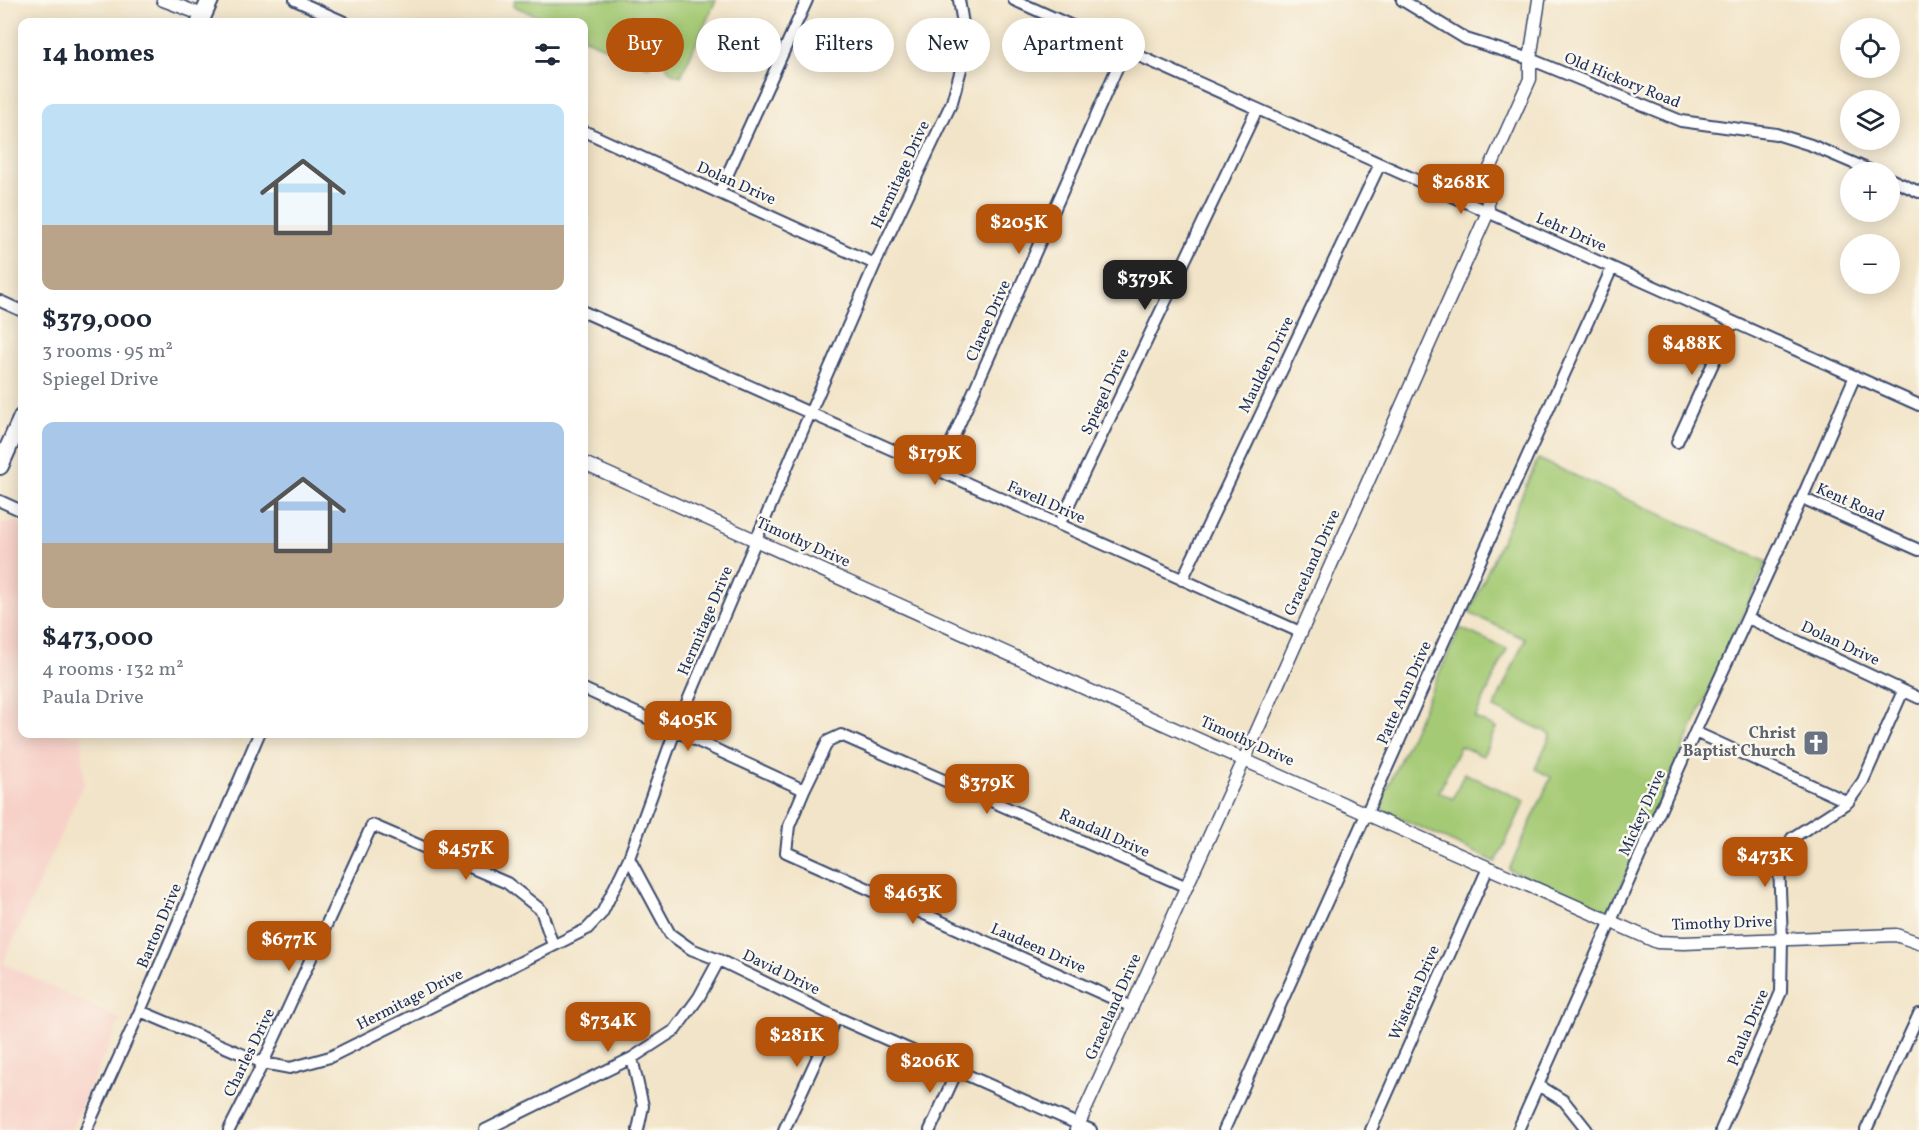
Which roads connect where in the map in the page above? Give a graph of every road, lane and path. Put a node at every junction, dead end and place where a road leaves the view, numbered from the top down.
1 (163, 0) edge
2 (295, 0) edge
3 (807, 0) edge
4 (959, 0) edge
5 (1014, 0) edge
6 (1402, 0) edge
7 (1539, 0) edge
8 (204, 12) edge
9 (335, 18) edge
10 (1054, 18) edge
11 (1145, 59) edge
12 (1530, 59) junction
13 (1115, 72) edge
14 (1257, 109) junction
15 (588, 133) edge
16 (1851, 162) edge
17 (1380, 164) junction
18 (1900, 183) edge
19 (1919, 192) edge
20 (719, 193) junction
21 (1488, 212) junction
22 (875, 264) junction
23 (1612, 268) junction
24 (0, 301) edge
25 (18, 309) edge
26 (588, 314) edge
27 (1732, 322) junction
28 (1855, 376) junction
29 (1919, 405) edge
30 (810, 413) junction
31 (18, 426) edge
32 (1677, 442) dead end
33 (588, 465) edge
34 (0, 466) edge
35 (938, 472) junction
36 (1802, 498) junction
37 (0, 501) edge
38 (18, 509) edge
39 (1059, 525) junction
40 (757, 540) junction
41 (1919, 550) edge
42 (1182, 580) junction
43 (1748, 618) junction
44 (1300, 632) junction
45 (588, 691) edge
46 (1903, 691) junction
47 (1919, 698) edge
48 (675, 731) junction
49 (1695, 732) junction
50 (257, 738) edge
51 (1244, 759) junction
52 (804, 790) junction
53 (1848, 802) junction
54 (1366, 814) junction
55 (629, 858) junction
56 (1488, 868) junction
57 (1187, 887) junction
58 (1611, 922) junction
59 (1782, 939) junction
60 (1919, 943) edge
61 (553, 945) junction
62 (719, 960) junction
63 (1132, 1007) junction
64 (140, 1011) junction
65 (1919, 1014) edge
66 (836, 1017) junction
67 (632, 1058) junction
68 (263, 1063) junction
69 (957, 1071) junction
70 (1538, 1085) junction
71 (1078, 1127) edge
72 (86, 1130) edge
73 (229, 1130) edge
74 (485, 1130) edge
75 (638, 1130) edge
76 (784, 1130) edge
77 (930, 1130) edge
78 (1091, 1130) edge
79 (1224, 1130) edge
80 (1371, 1130) edge
81 (1518, 1130) edge
82 (1587, 1130) edge
83 (1720, 1130) edge
84 (1866, 1130) edge

1 - 8 street
2 - 9 street
3 - 20 street
4 - 22 street, Hermitage Drive
5 - 10 street, Lehr Drive
6 - 12 street, Old Hickory Road
7 - 12 street, Graceland Drive
11 - 14 street, Lehr Drive
12 - 16 street, Old Hickory Road
12 - 21 street, Graceland Drive
13 - 35 street, Claree Drive
14 - 17 street, Lehr Drive
14 - 39 street, Spiegel Drive
15 - 20 street, Dolan Drive
17 - 21 street, Lehr Drive
17 - 42 street, Maulden Drive
18 - 19 street
20 - 22 street, Dolan Drive
21 - 23 street, Lehr Drive
21 - 44 street, Graceland Drive
22 - 30 street, Hermitage Drive
23 - 27 street, Lehr Drive
23 - 54 street, Patte Ann Drive
24 - 25 street
26 - 30 street, Favell Drive
27 - 28 street, Lehr Drive
27 - 32 street
28 - 29 street, Lehr Drive
28 - 36 street, Mickey Drive
30 - 35 street, Favell Drive
30 - 40 street, Hermitage Drive
31 - 34 main road
33 - 40 street, Timothy Drive
35 - 39 street, Favell Drive
36 - 41 street, Kent Road
36 - 43 street, Mickey Drive
37 - 38 street
39 - 42 street, Favell Drive
40 - 48 street, Hermitage Drive
40 - 51 street, Timothy Drive
42 - 44 street, Favell Drive
43 - 46 street, Dolan Drive
43 - 49 street, Mickey Drive
44 - 51 street, Graceland Drive
45 - 48 street
46 - 47 street, Dolan Drive
46 - 53 street, Paula Drive
48 - 52 street
48 - 55 street, Hermitage Drive
49 - 53 street
49 - 58 street, Mickey Drive
50 - 64 street, Barton Drive
51 - 54 street, Timothy Drive
51 - 57 street, Graceland Drive
52 - 57 street, Randall Drive
52 - 63 street, Laudeen Drive
53 - 59 street, Paula Drive
54 - 56 street, Timothy Drive
54 - 79 street, Patte Ann Drive
55 - 61 street, Hermitage Drive
55 - 62 street, David Drive
56 - 58 street, Timothy Drive
56 - 80 street, Wisteria Drive
57 - 63 street, Graceland Drive
58 - 59 street, Timothy Drive
58 - 70 street, Mickey Drive
59 - 60 street, Timothy Drive
59 - 83 street, Paula Drive
61 - 68 street, Hermitage Drive
61 - 68 street, Charles Drive
62 - 66 street, David Drive
62 - 67 street
63 - 71 street, Graceland Drive
64 - 68 street, Hermitage Drive
64 - 72 street, Barton Drive
65 - 84 street
66 - 69 street, David Drive
66 - 76 street
67 - 74 street
67 - 75 street
68 - 73 street, Charles Drive
69 - 71 street, David Drive
69 - 77 street
70 - 81 street, Mickey Drive
70 - 82 street
71 - 78 street, David Drive

